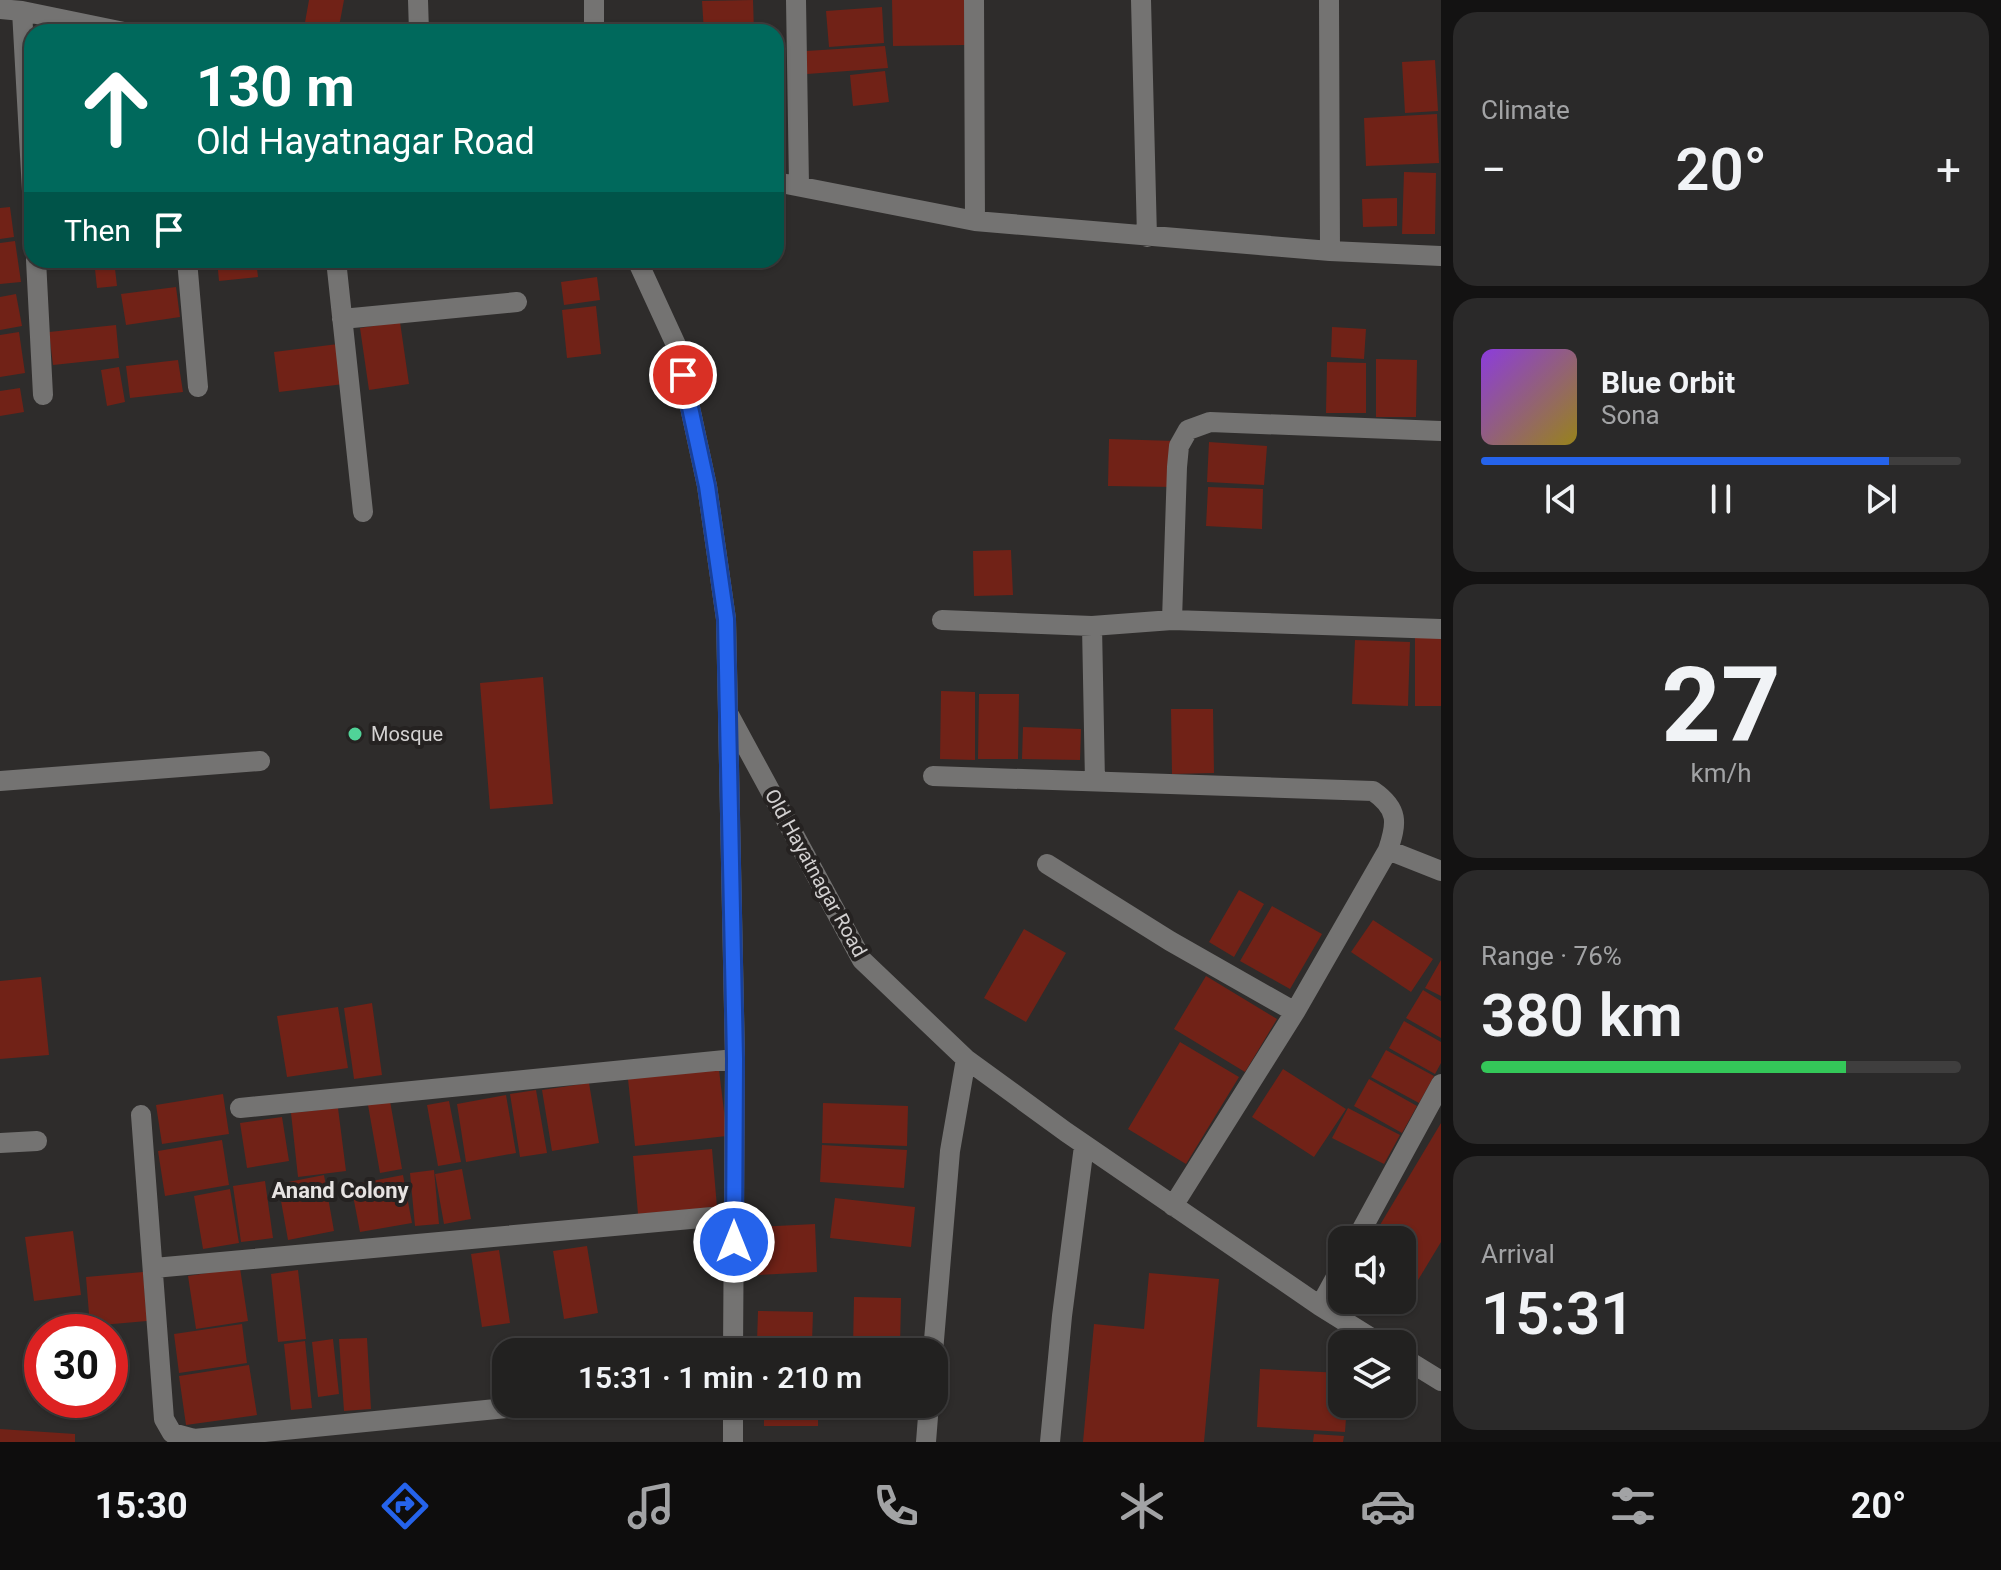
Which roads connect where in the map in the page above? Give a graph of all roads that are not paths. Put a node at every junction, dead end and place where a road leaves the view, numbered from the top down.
1 (418, 0) edge
2 (594, 0) edge
3 (796, 0) edge
4 (974, 0) edge
5 (1141, 0) edge
6 (1329, 0) edge
7 (0, 9) edge
8 (22, 11) junction
9 (85, 24) edge
10 (419, 24) edge
11 (594, 24) edge
12 (24, 47) edge
13 (784, 183) edge
14 (799, 185) junction
15 (975, 221) junction
16 (1147, 237) junction
17 (1330, 251) junction
18 (1441, 256) edge
19 (36, 268) edge
20 (188, 268) edge
21 (337, 268) edge
22 (641, 268) edge
23 (517, 302) dead end
24 (342, 319) junction
25 (198, 387) dead end
26 (43, 395) dead end
27 (1441, 431) edge
28 (363, 512) dead end
29 (942, 620) dead end
30 (1172, 620) junction
31 (1092, 626) junction
32 (1441, 629) edge
33 (728, 713) junction
34 (260, 761) dead end
35 (933, 776) dead end
36 (0, 781) edge
37 (1095, 782) junction
38 (1388, 850) junction
39 (1047, 864) dead end
40 (1441, 871) edge
41 (1295, 1012) junction
42 (735, 1059) junction
43 (966, 1059) junction
44 (1441, 1084) edge
45 (240, 1108) dead end
46 (141, 1115) dead end
47 (37, 1141) dead end
48 (0, 1143) edge
49 (1084, 1146) junction
50 (1173, 1206) junction
51 (734, 1215) junction
52 (1364, 1226) edge
53 (154, 1268) junction
54 (1328, 1291) edge
55 (1320, 1306) junction
56 (1359, 1330) edge
57 (733, 1338) edge
58 (934, 1338) edge
59 (1416, 1366) edge
60 (1441, 1381) edge
61 (492, 1409) edge
62 (733, 1418) edge
63 (928, 1418) edge
64 (733, 1442) edge
65 (926, 1442) edge
66 (1050, 1442) edge

1 - 10 street
2 - 11 street
3 - 14 street
4 - 15 street
5 - 16 street
6 - 17 street
7 - 8 street
8 - 9 street
8 - 12 street
13 - 14 street
14 - 15 street
15 - 16 street
16 - 17 street
17 - 18 street
19 - 26 street
20 - 25 street
21 - 24 street
22 - 33 street, Old Hayatnagar Road
23 - 24 street
24 - 28 street
27 - 30 street
29 - 31 street
30 - 31 street
30 - 32 street
31 - 37 street
33 - 42 street
33 - 43 street, Old Hayatnagar Road
34 - 36 street
35 - 37 street
37 - 38 street
38 - 40 street
38 - 41 street
39 - 41 street
41 - 50 street
42 - 45 street
42 - 51 street
43 - 49 street, Old Hayatnagar Road
43 - 58 street
44 - 52 street
46 - 53 street
47 - 48 street
49 - 50 street, Old Hayatnagar Road
49 - 66 street
50 - 55 street, Old Hayatnagar Road
51 - 53 street
51 - 57 street
53 - 61 street
54 - 55 street
55 - 56 street, Old Hayatnagar Road
59 - 60 street
62 - 64 street
63 - 65 street

